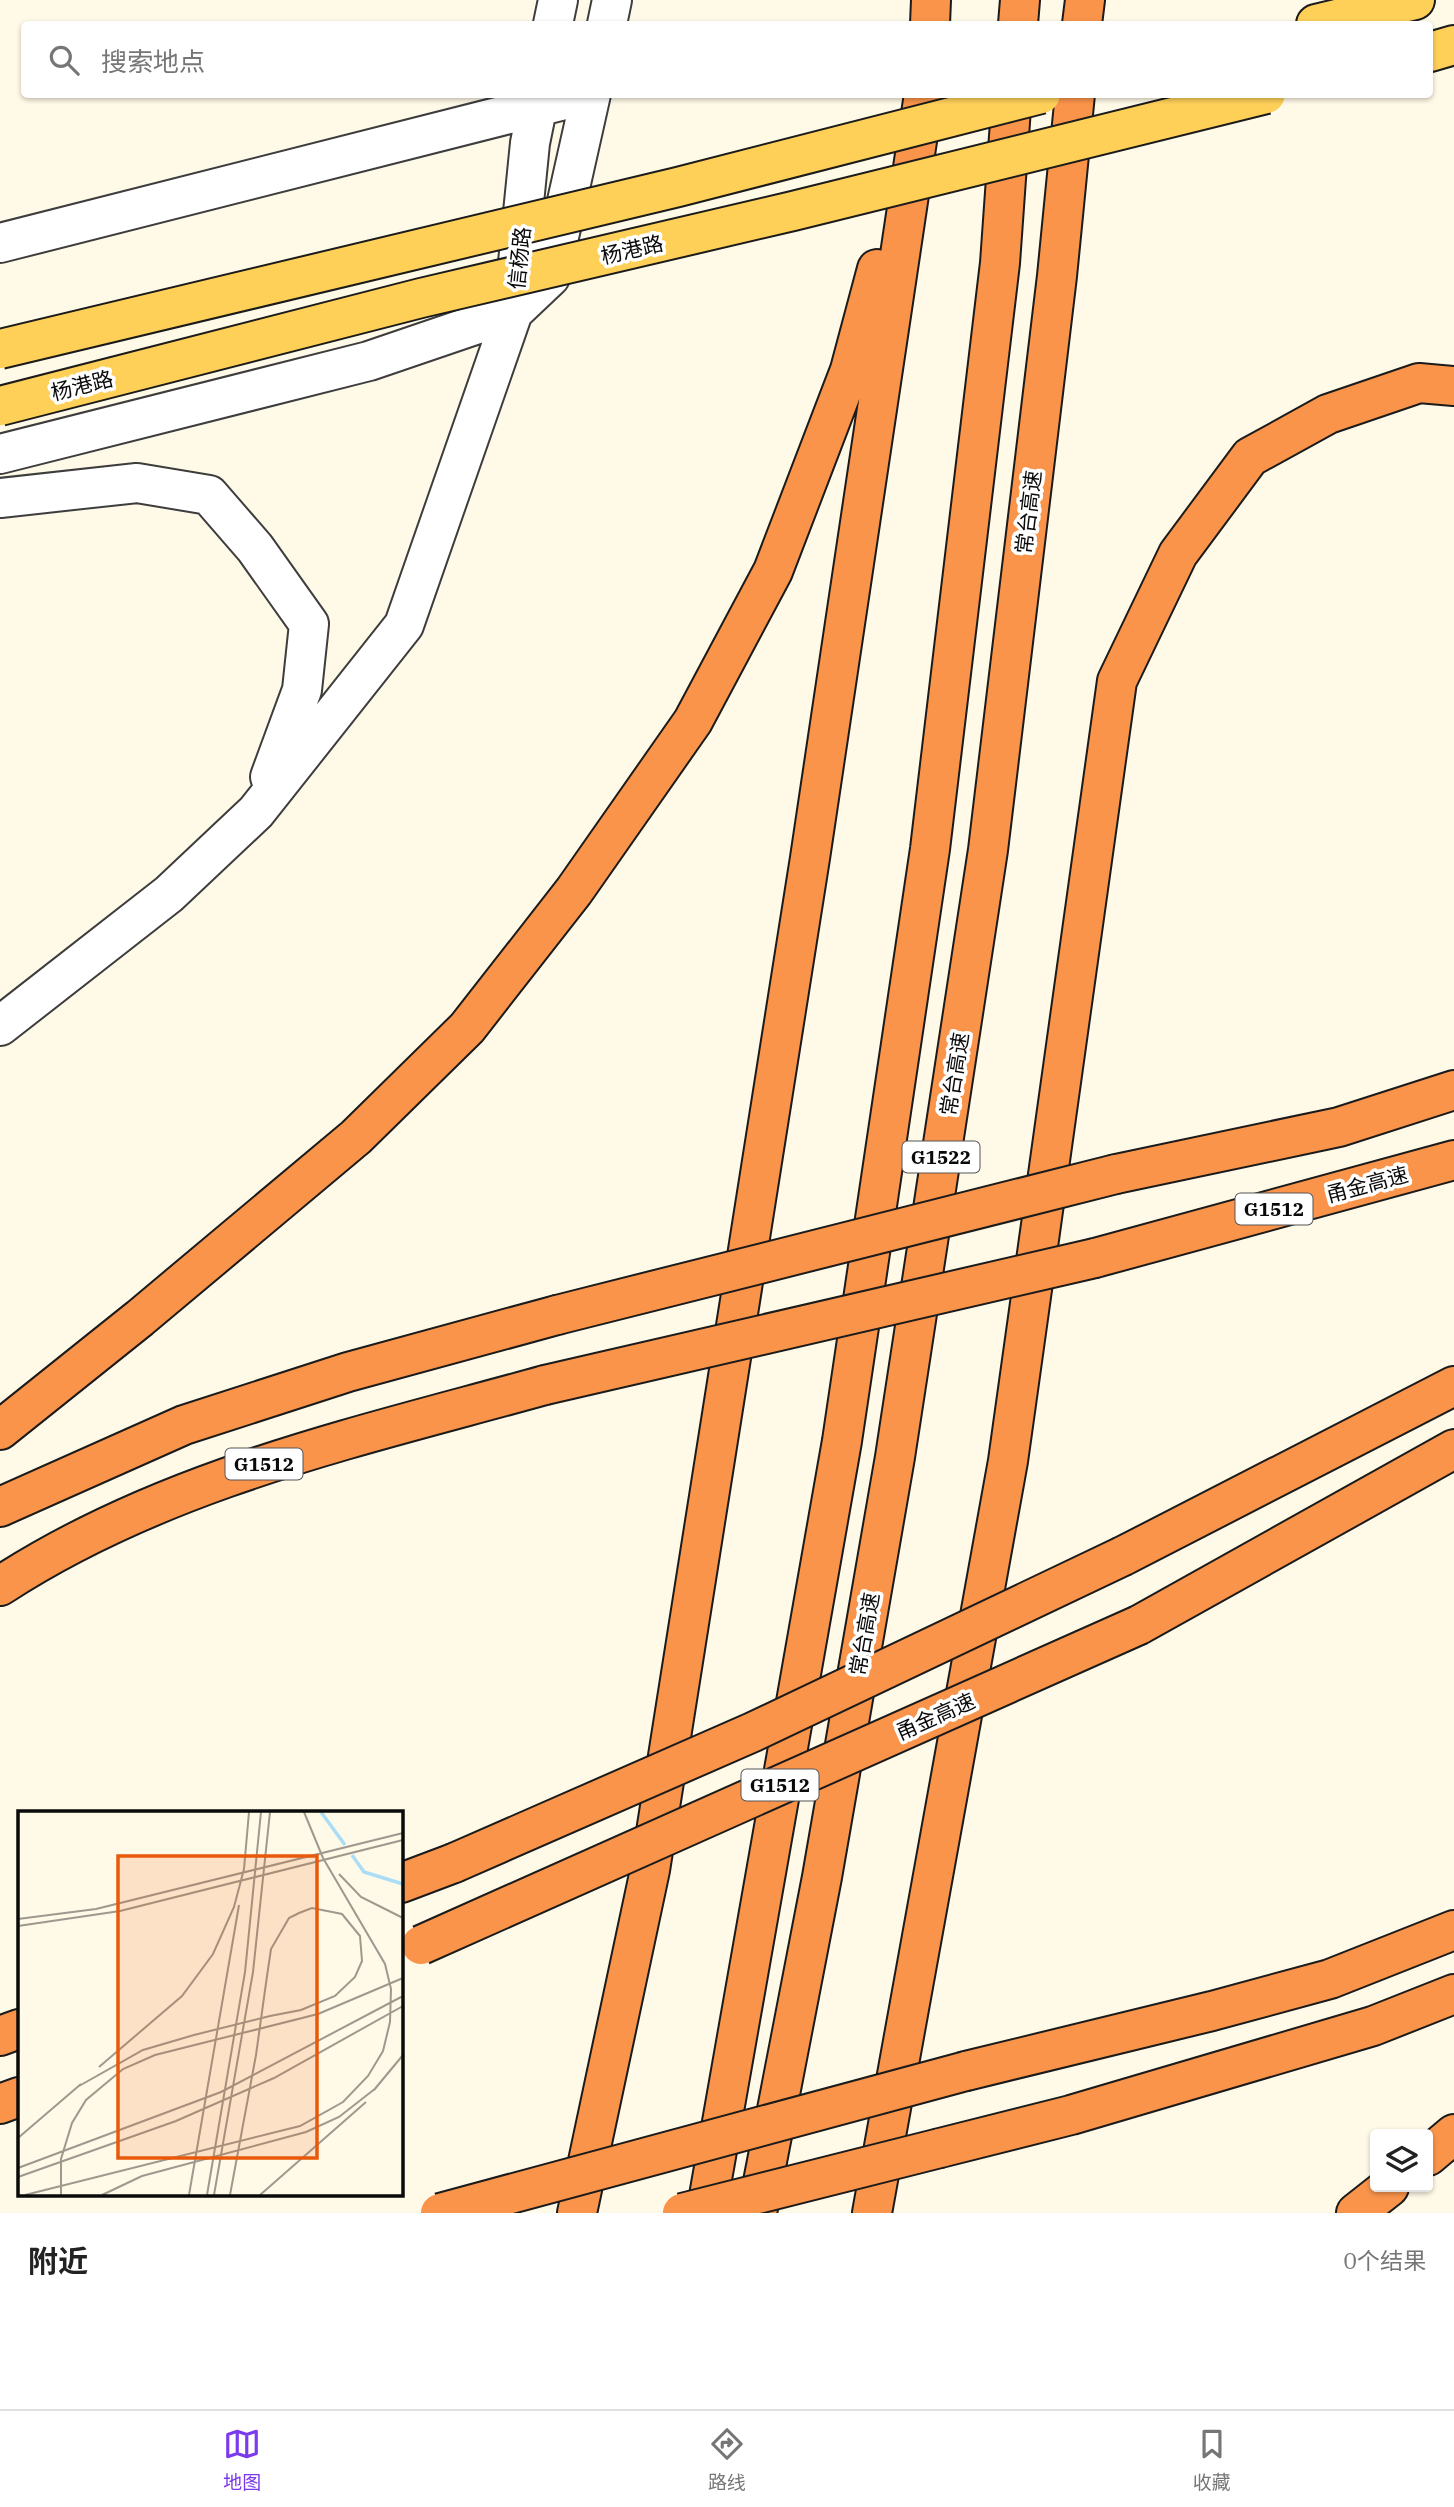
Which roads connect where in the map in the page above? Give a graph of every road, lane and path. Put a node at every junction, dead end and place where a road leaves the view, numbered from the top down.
1 (558, 0) edge
2 (612, 0) edge
3 (932, 0) edge
4 (1020, 0) edge
5 (1085, 0) edge
6 (1415, 0) edge
7 (554, 21) edge
8 (608, 21) edge
9 (930, 21) edge
10 (1018, 21) edge
11 (1082, 21) edge
12 (1328, 21) edge
13 (1454, 45) edge
14 (1433, 51) edge
15 (560, 98) edge
16 (588, 98) edge
17 (923, 98) edge
18 (923, 98) edge
19 (1012, 98) edge
20 (1025, 98) edge
21 (1075, 98) edge
22 (1250, 98) edge
23 (539, 101) edge
24 (0, 243) edge
25 (513, 312) junction
26 (0, 349) edge
27 (1454, 387) edge
28 (0, 406) edge
29 (0, 454) edge
30 (0, 498) edge
31 (257, 812) junction
32 (0, 1026) edge
33 (1454, 1090) edge
34 (1454, 1160) edge
35 (1454, 1386) edge
36 (0, 1430) edge
37 (1454, 1449) edge
38 (0, 1507) edge
39 (0, 1586) edge
40 (402, 1884) edge
41 (1454, 1930) edge
42 (411, 1949) edge
43 (1454, 1994) edge
44 (18, 2029) edge
45 (0, 2036) edge
46 (18, 2097) edge
47 (0, 2104) edge
48 (1454, 2134) edge
49 (1433, 2152) edge
50 (1383, 2192) edge
51 (440, 2213) edge
52 (577, 2213) edge
53 (682, 2213) edge
54 (706, 2213) edge
55 (757, 2213) edge
56 (872, 2213) edge
57 (1356, 2213) edge

1 - 7 street
2 - 8 street
3 - 9 highway
4 - 10 highway
5 - 11 highway
6 - 12 main road
13 - 14 main road
15 - 23 street
16 - 25 street, 信杨路
17 - 36 highway
18 - 52 highway
19 - 54 highway, G1522
20 - 26 main road, bridge
21 - 55 highway, 常台高速 / G1522
22 - 28 main road, 杨港路, bridge
23 - 24 street
23 - 25 street, 信杨路
25 - 29 street
25 - 31 street
27 - 56 highway
30 - 31 street
31 - 32 street
33 - 38 highway, bridge
34 - 39 highway, 甬金高速 / G1512, bridge
35 - 40 highway, G1512, bridge
37 - 42 highway, 甬金高速 / G1512, bridge
41 - 51 highway, bridge
43 - 53 highway, bridge
44 - 45 highway
46 - 47 highway
48 - 49 highway
50 - 57 highway

